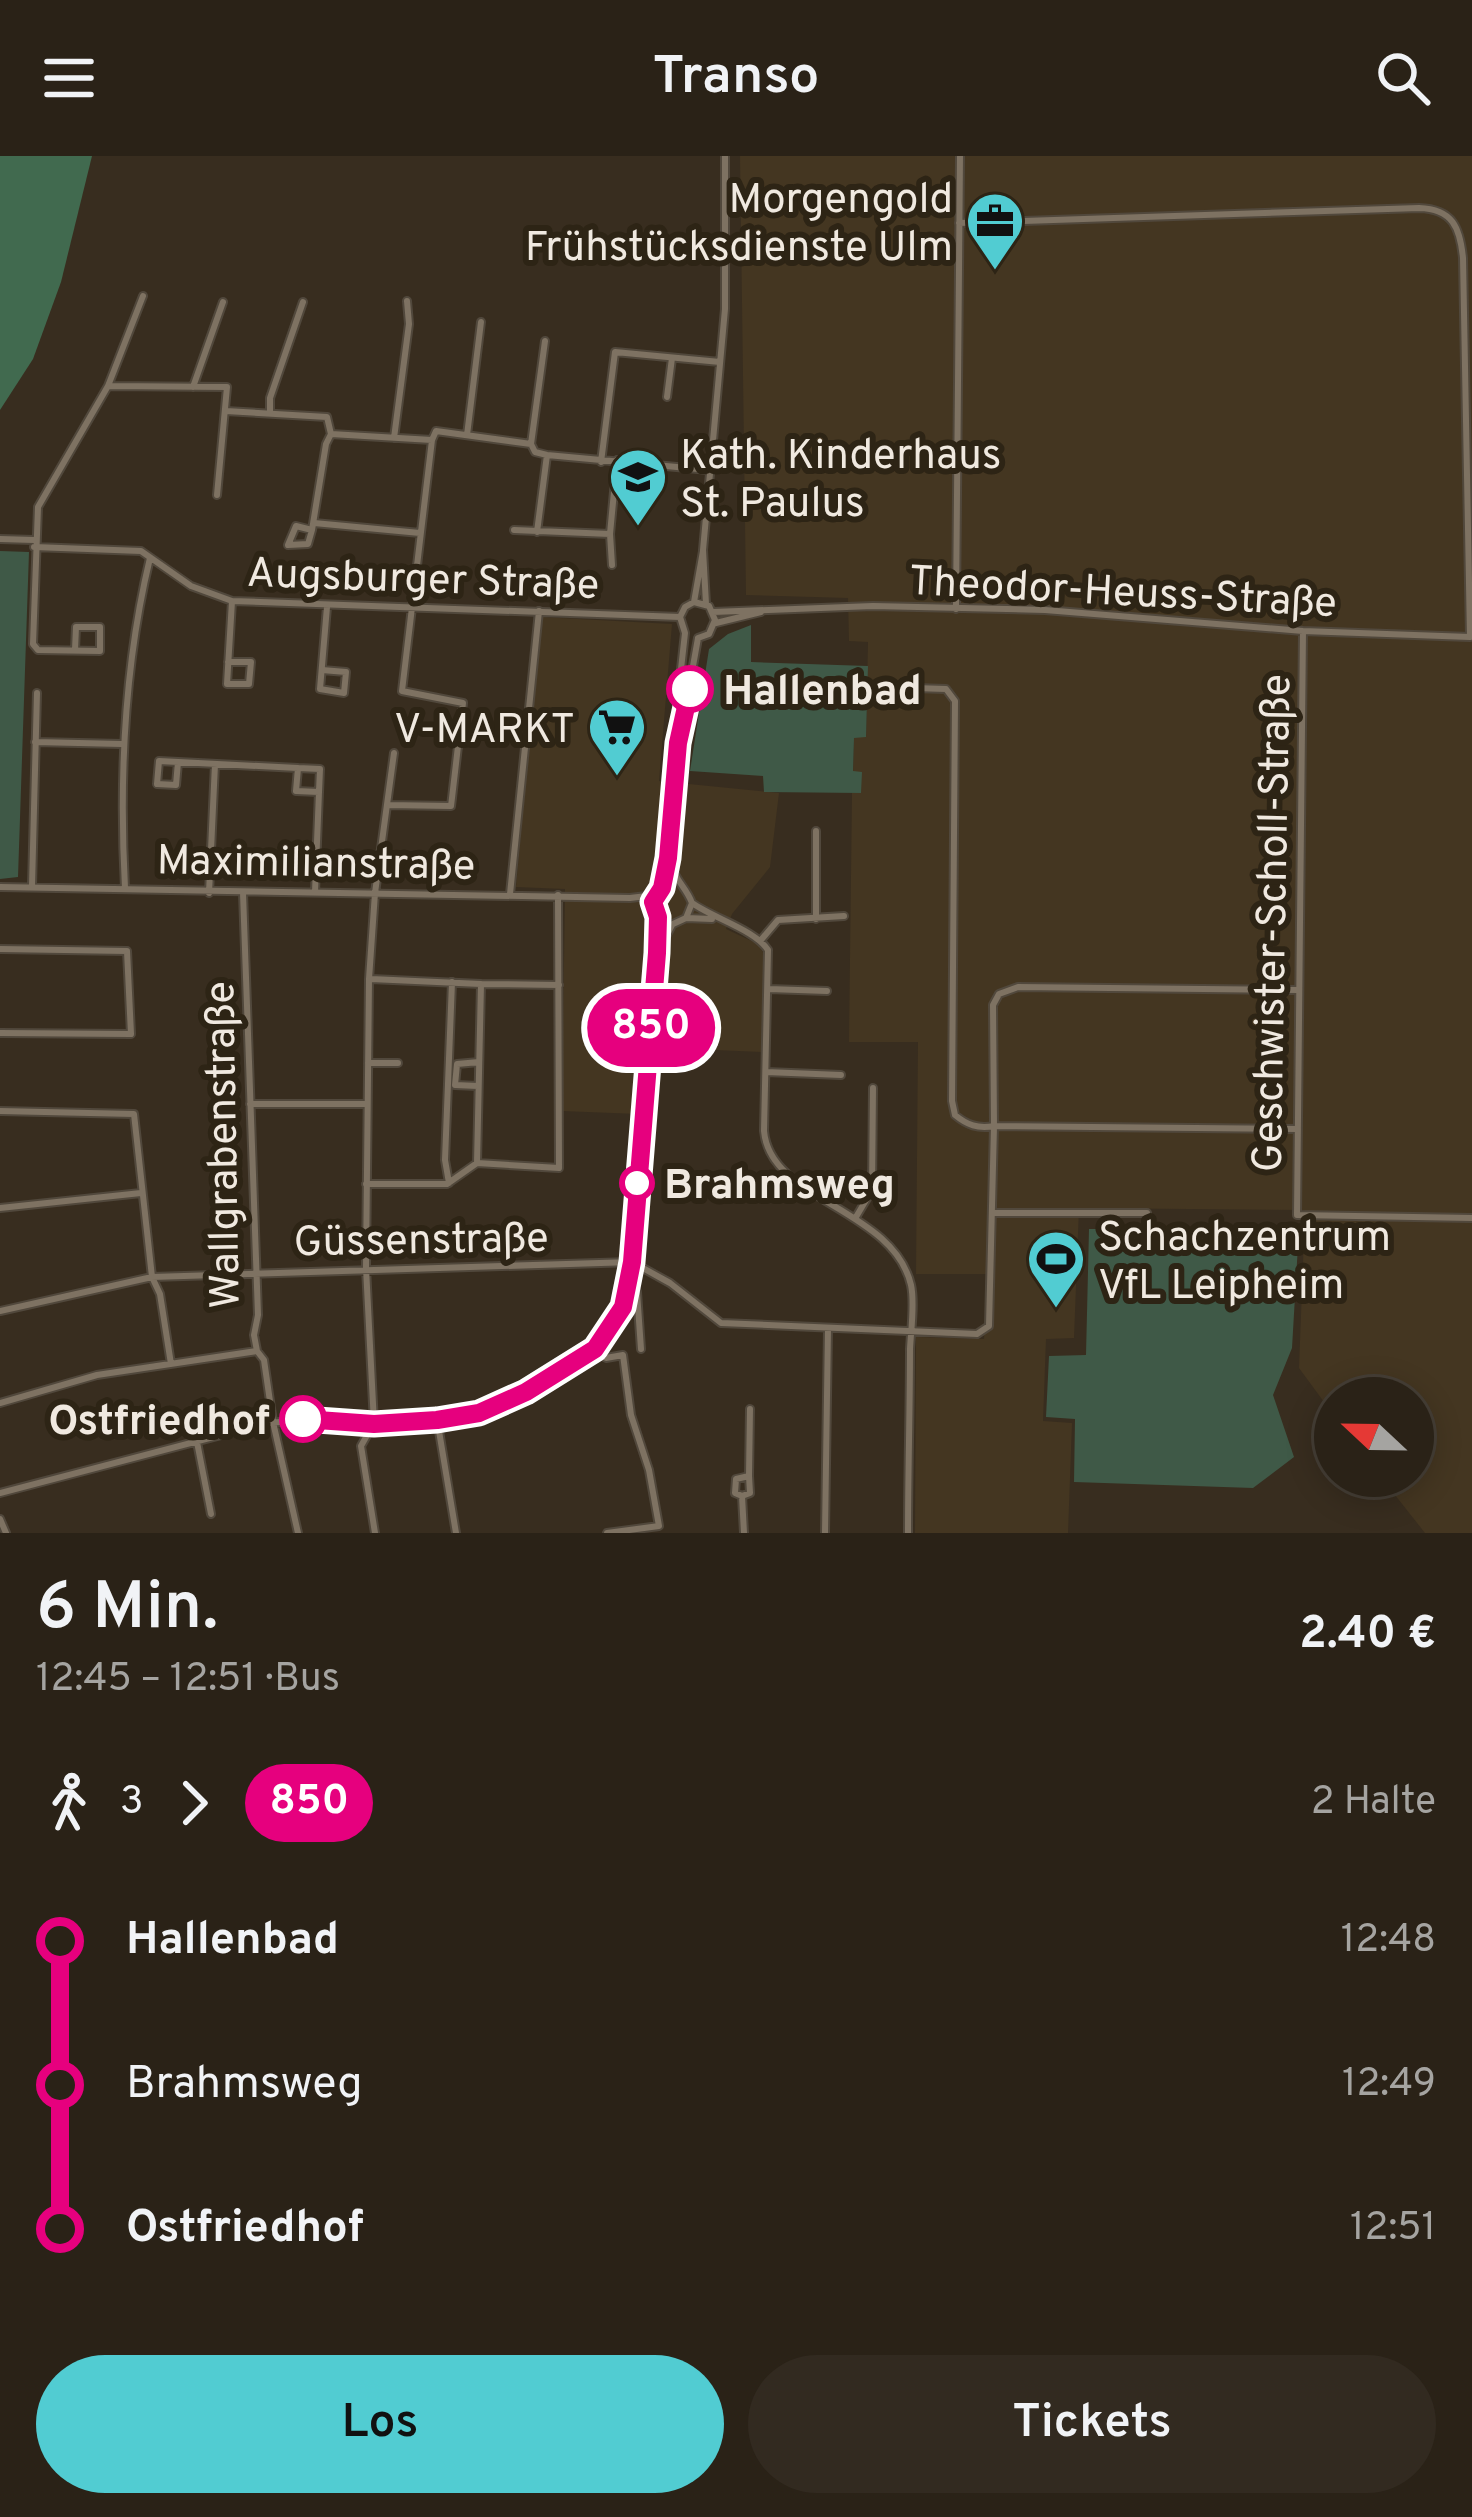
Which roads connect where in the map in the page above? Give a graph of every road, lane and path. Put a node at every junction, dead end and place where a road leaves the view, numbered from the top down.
1 (724, 156) edge
2 (960, 156) edge
3 (959, 223) junction
4 (143, 296) dead end
5 (407, 301) dead end
6 (223, 302) dead end
7 (303, 302) dead end
8 (482, 322) dead end
9 (545, 341) dead end
10 (672, 358) junction
11 (720, 362) junction
12 (108, 386) junction
13 (193, 387) junction
14 (667, 397) dead end
15 (226, 411) junction
16 (270, 413) junction
17 (331, 434) junction
18 (466, 435) junction
19 (394, 438) junction
20 (432, 440) junction
21 (531, 444) junction
22 (547, 455) junction
23 (617, 460) junction
24 (602, 462) junction
25 (709, 470) junction
26 (217, 495) dead end
27 (514, 530) dead end
28 (537, 532) junction
29 (420, 533) junction
30 (610, 534) junction
31 (0, 539) edge
32 (34, 543) junction
33 (704, 550) junction
34 (150, 557) junction
35 (613, 565) dead end
36 (232, 602) junction
37 (694, 602) junction
38 (706, 604) junction
39 (327, 607) junction
40 (409, 609) junction
41 (770, 609) junction
42 (956, 609) junction
43 (538, 610) junction
44 (713, 612) junction
45 (680, 617) junction
46 (715, 623) junction
47 (1303, 632) junction
48 (685, 633) junction
49 (1471, 637) edge
50 (698, 638) junction
51 (75, 650) junction
52 (228, 662) junction
53 (322, 670) junction
54 (883, 687) dead end
55 (37, 693) dead end
56 (35, 742) junction
57 (678, 743) junction
58 (123, 744) junction
59 (394, 753) dead end
60 (178, 762) junction
61 (214, 764) junction
62 (298, 768) junction
63 (319, 792) junction
64 (387, 805) junction
65 (816, 831) dead end
66 (668, 858) junction
67 (32, 886) junction
68 (677, 886) junction
69 (0, 887) edge
70 (125, 888) junction
71 (662, 888) junction
72 (209, 892) junction
73 (314, 892) junction
74 (243, 893) junction
75 (375, 893) junction
76 (510, 894) junction
77 (558, 895) junction
78 (655, 896) junction
79 (630, 898) junction
80 (692, 903) junction
81 (653, 906) junction
82 (844, 916) dead end
83 (658, 917) junction
84 (686, 918) junction
85 (816, 919) junction
86 (716, 920) junction
87 (673, 924) junction
88 (761, 940) junction
89 (0, 949) edge
90 (657, 953) junction
91 (370, 979) junction
92 (452, 982) junction
93 (481, 984) junction
94 (559, 985) junction
95 (769, 989) junction
96 (1299, 990) junction
97 (827, 991) dead end
98 (0, 1033) edge
99 (368, 1063) junction
100 (479, 1063) junction
101 (398, 1064) dead end
102 (766, 1072) junction
103 (841, 1075) dead end
104 (478, 1086) junction
105 (873, 1088) dead end
106 (250, 1104) junction
107 (367, 1104) junction
108 (0, 1111) edge
109 (994, 1126) junction
110 (1298, 1129) junction
111 (477, 1163) junction
112 (449, 1183) junction
113 (366, 1184) junction
114 (141, 1193) junction
115 (0, 1208) edge
116 (992, 1213) junction
117 (1147, 1214) dead end
118 (856, 1217) junction
119 (1472, 1218) edge
120 (632, 1262) junction
121 (366, 1268) junction
122 (255, 1272) junction
123 (630, 1276) junction
124 (152, 1277) junction
125 (0, 1311) edge
126 (828, 1328) junction
127 (910, 1332) junction
128 (595, 1349) junction
129 (641, 1349) dead end
130 (257, 1351) junction
131 (170, 1364) junction
132 (0, 1403) edge
133 (750, 1409) dead end
134 (353, 1420) junction
135 (437, 1420) junction
136 (273, 1422) junction
137 (374, 1424) junction
138 (196, 1442) junction
139 (361, 1446) junction
140 (749, 1476) junction
141 (0, 1493) edge
142 (742, 1496) junction
143 (211, 1514) dead end
144 (0, 1519) edge
145 (5, 1533) edge
146 (298, 1533) edge
147 (375, 1533) edge
148 (456, 1533) edge
149 (607, 1533) edge
150 (744, 1533) edge
151 (825, 1533) edge
152 (908, 1533) edge

1 - 11 street
2 - 3 street
3 - 42 street
3 - 49 street
4 - 12 street
5 - 19 street
6 - 13 street
7 - 16 street
8 - 18 street
9 - 21 street
10 - 11 street
10 - 14 street
10 - 24 street
11 - 25 street
12 - 13 street
12 - 32 street
13 - 15 street
15 - 16 street
15 - 26 street
16 - 17 street
17 - 19 street
17 - 29 street
18 - 20 street
18 - 21 street
19 - 20 street
20 - 29 street
21 - 22 street
22 - 24 street
22 - 28 street
23 - 24 street
23 - 25 street
23 - 30 street
25 - 33 street
27 - 28 street
28 - 30 street
29 - 40 street
30 - 35 street
31 - 32 street, Augsburger Straße
32 - 34 street, Augsburger Straße
32 - 51 street
33 - 37 street
33 - 38 street
34 - 36 street, Augsburger Straße
34 - 58 street
36 - 39 street, Augsburger Straße
36 - 52 street
37 - 38 street
37 - 45 street
38 - 44 street
39 - 40 street, Augsburger Straße
39 - 53 street
40 - 43 street, Augsburger Straße
40 - 64 street
41 - 42 street, Theodor-Heuss-Straße
41 - 44 street, Theodor-Heuss-Straße
41 - 46 street, Theodor-Heuss-Straße
42 - 47 street, Theodor-Heuss-Straße
43 - 45 street, Augsburger Straße
43 - 76 street
44 - 46 street
45 - 48 street
46 - 50 street
47 - 49 street, Theodor-Heuss-Straße
47 - 96 street, Geschwister-Scholl-Straße
48 - 50 street
48 - 57 street
50 - 57 street
51 - 51 street
52 - 52 street
53 - 53 street
54 - 109 street
55 - 56 street
56 - 58 street
56 - 67 street
57 - 66 street
58 - 70 street
59 - 64 street
60 - 60 street
60 - 61 street
61 - 62 street
61 - 72 street
62 - 63 street
62 - 63 street
63 - 73 street
64 - 75 street
65 - 85 street
66 - 68 street
66 - 71 street
67 - 69 street, Maximilianstraße
67 - 70 street, Maximilianstraße
68 - 71 street
68 - 80 street
70 - 72 street, Maximilianstraße
71 - 78 street
72 - 74 street, Maximilianstraße
73 - 74 street, Maximilianstraße
73 - 75 street, Maximilianstraße
74 - 106 street, Wallgrabenstraße
75 - 76 street, Maximilianstraße
75 - 91 street
76 - 77 street, Maximilianstraße
77 - 79 street, Maximilianstraße
77 - 94 street
78 - 79 street, Maximilianstraße
78 - 81 street
79 - 81 street, Maximilianstraße
80 - 84 street
80 - 86 street
81 - 83 street
82 - 85 street
83 - 87 street
83 - 90 street
84 - 86 street
84 - 87 street
85 - 88 street
86 - 88 street
87 - 90 street
88 - 95 street
89 - 98 street
90 - 120 street
91 - 92 street
91 - 99 street
92 - 93 street
92 - 112 street
93 - 94 street
93 - 100 street
94 - 111 street
95 - 97 street
95 - 102 street
96 - 109 street
96 - 110 street, Geschwister-Scholl-Straße
99 - 101 street
99 - 107 street
100 - 104 street
100 - 104 street
102 - 103 street
102 - 118 street
104 - 111 street
105 - 118 street
106 - 107 street
106 - 122 street, Wallgrabenstraße
107 - 113 street
108 - 114 street
109 - 110 street
109 - 116 street
110 - 119 street, Geschwister-Scholl-Straße
111 - 112 street
112 - 113 street
113 - 121 street
114 - 115 street
114 - 124 street
116 - 117 street
116 - 127 street
118 - 127 street
120 - 121 street, Güssenstraße
120 - 123 street
120 - 126 street
121 - 122 street, Güssenstraße
121 - 137 street
122 - 124 street, Güssenstraße
122 - 130 street, Wallgrabenstraße
123 - 128 street
123 - 129 street
124 - 125 street, Güssenstraße
124 - 131 street
126 - 127 street
126 - 151 street
127 - 152 street
128 - 135 street
128 - 149 street
130 - 131 street
130 - 136 street, Wallgrabenstraße
131 - 132 street
133 - 140 street
134 - 136 street
134 - 137 street
134 - 139 street
135 - 137 street
135 - 148 street
136 - 138 street
136 - 146 street, Wallgrabenstraße
137 - 139 street
138 - 141 street
138 - 143 street
139 - 147 street
140 - 142 street
140 - 142 street
142 - 150 street
144 - 145 street

